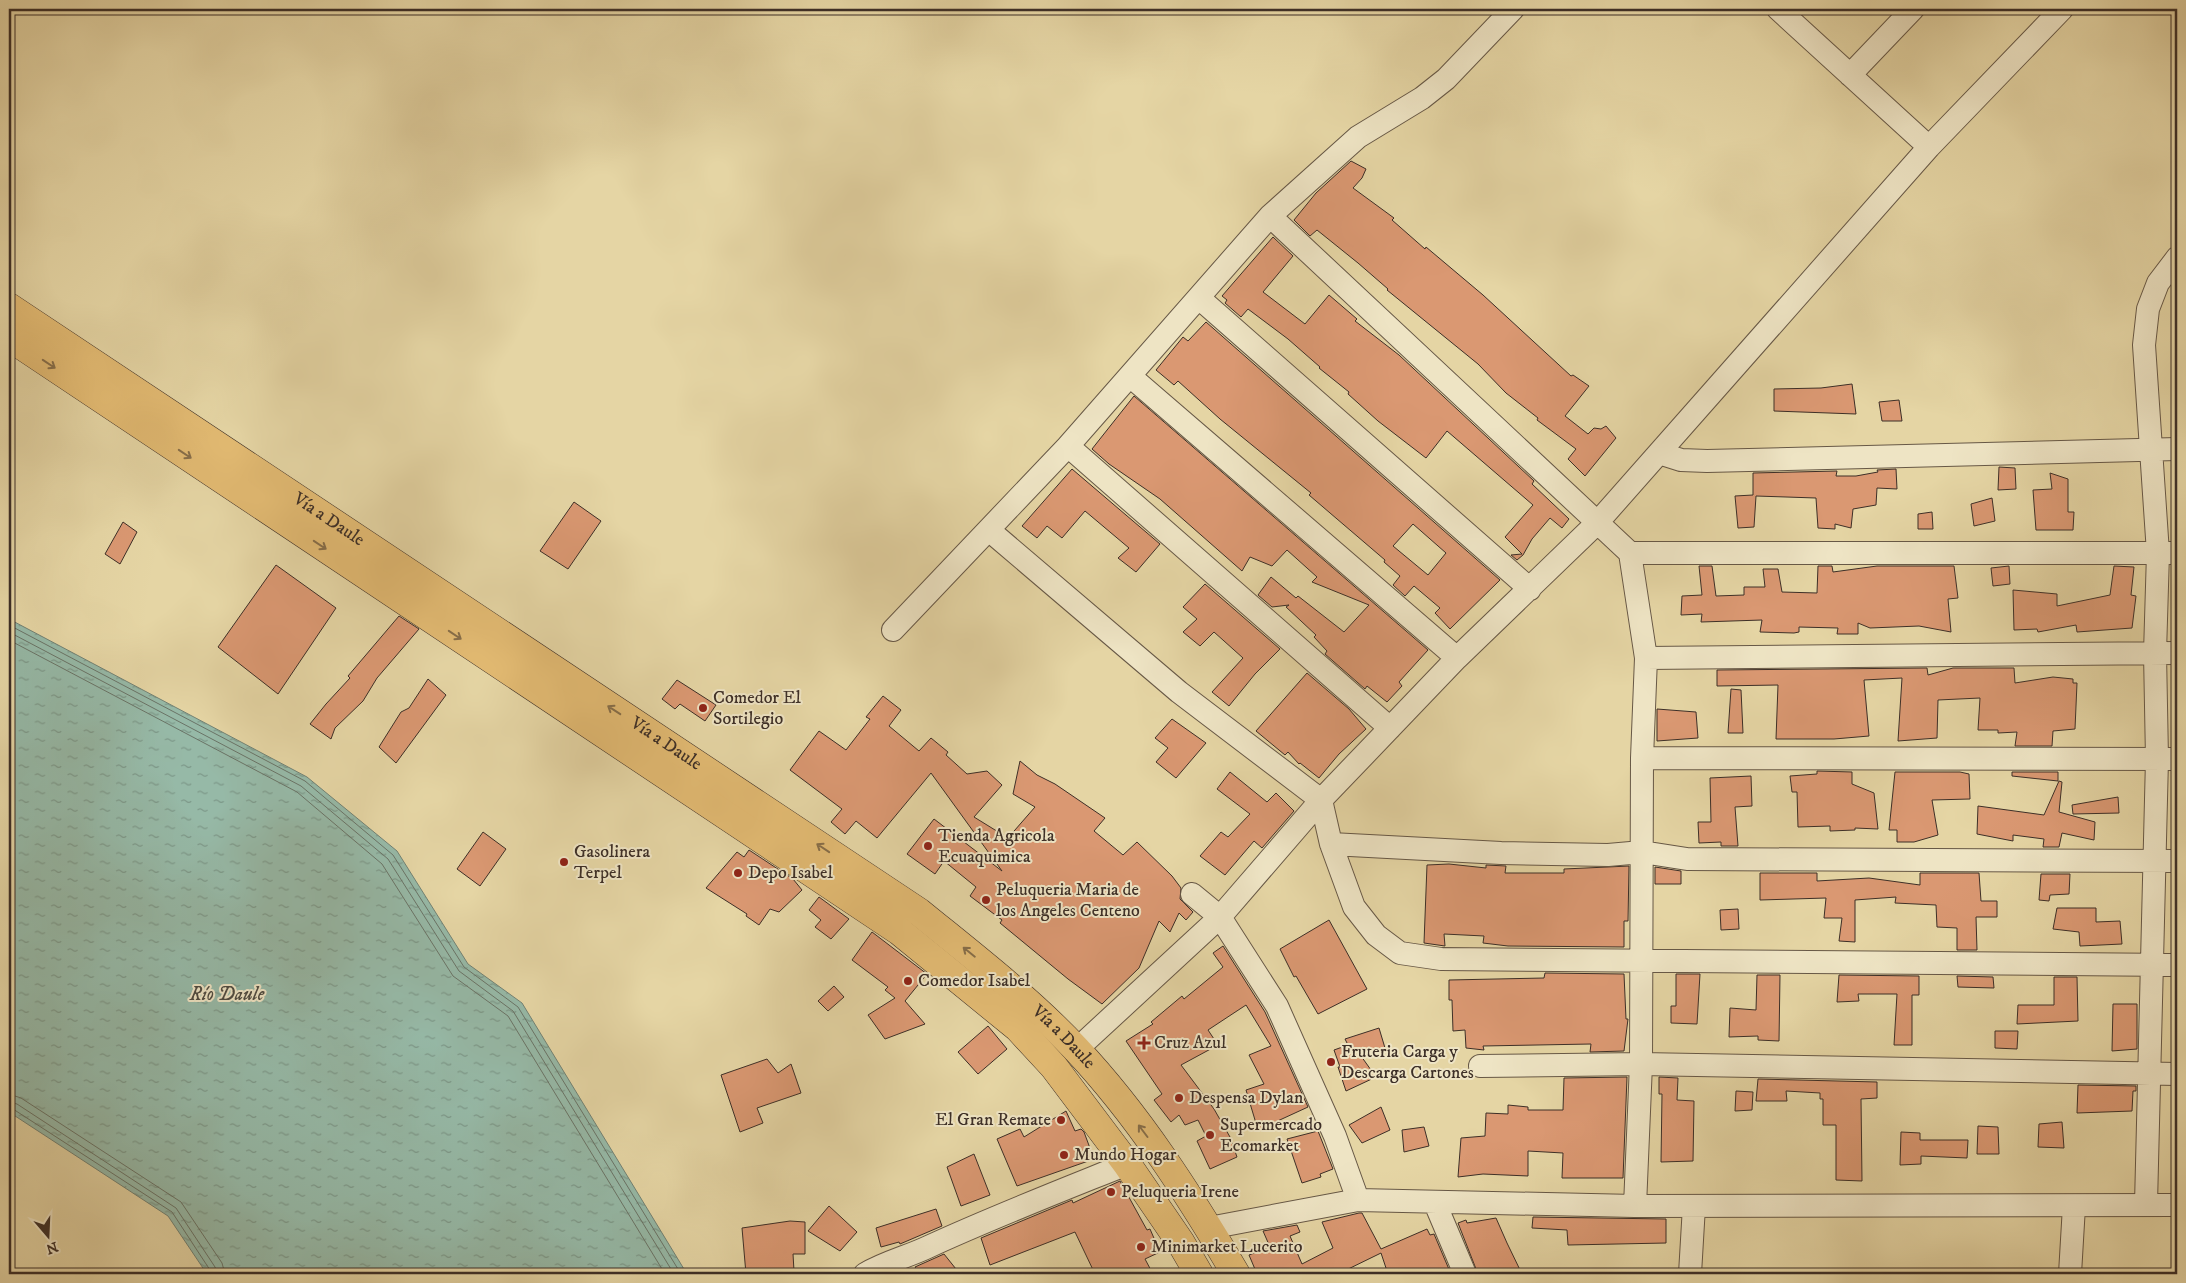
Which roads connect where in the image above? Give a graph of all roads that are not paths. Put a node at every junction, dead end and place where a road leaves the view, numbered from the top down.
1 (1513, 9) edge
2 (1778, 9) edge
3 (1913, 9) edge
4 (2062, 9) edge
5 (1850, 75) junction
6 (1928, 147) junction
7 (1270, 216) junction
8 (2177, 258) edge
9 (1199, 298) junction
10 (9, 307) edge
11 (9, 338) edge
12 (1130, 376) junction
13 (1068, 446) junction
14 (2150, 450) junction
15 (2177, 450) edge
16 (1659, 453) junction
17 (1597, 523) junction
18 (990, 531) junction
19 (1630, 553) junction
20 (2168, 553) edge
21 (1530, 589) junction
22 (893, 630) dead end
23 (2155, 653) junction
24 (2177, 653) edge
25 (1457, 658) junction
26 (1646, 658) junction
27 (1390, 728) junction
28 (1642, 758) junction
29 (2167, 759) edge
30 (1321, 800) junction
31 (1331, 844) junction
32 (1642, 852) junction
33 (2153, 861) junction
34 (2177, 861) edge
35 (1192, 894) dead end
36 (1220, 917) junction
37 (1642, 960) junction
38 (2177, 965) edge
39 (2152, 966) junction
40 (1076, 1050) junction
41 (1641, 1064) junction
42 (1480, 1066) dead end
43 (2150, 1074) junction
44 (2177, 1074) edge
45 (1127, 1164) junction
46 (1358, 1200) junction
47 (1435, 1203) junction
48 (2146, 1204) junction
49 (2177, 1205) edge
50 (1635, 1206) junction
51 (1694, 1206) junction
52 (2074, 1206) junction
53 (1209, 1228) junction
54 (864, 1274) edge
55 (1199, 1274) edge
56 (1236, 1274) edge
57 (1465, 1274) edge
58 (1690, 1274) edge
59 (2070, 1274) edge

1 - 7 street
2 - 5 street
3 - 5 street
4 - 6 street
5 - 6 street
6 - 16 street
7 - 9 street
7 - 17 street
8 - 14 street
9 - 12 street
9 - 21 street
40 -> 10 highway, Vía a Daule
11 -> 45 highway, Vía a Daule
12 - 13 street
12 - 25 street
13 - 18 street
13 - 27 street
14 - 15 street
14 - 16 street
14 - 20 street
16 - 17 street
17 - 19 street
17 - 21 street
18 - 22 street
18 - 30 street
19 - 20 street
19 - 26 street
20 - 23 street
21 - 25 street
23 - 24 street
23 - 26 street
23 - 29 street
25 - 27 street
26 - 28 street
27 - 30 street
28 - 29 street
28 - 32 street
29 - 33 street
30 - 31 street
30 - 36 street
31 - 32 street
31 - 37 street
32 - 33 street
32 - 37 street
33 - 34 street
33 - 39 street
35 - 36 street
36 - 40 street
36 - 46 street
37 - 39 street
37 - 41 street
38 - 39 street
39 - 43 street
53 -> 40 highway, Vía a Daule
41 - 42 street
41 - 43 street
41 - 50 street
43 - 44 street
43 - 48 street
45 - 54 street
45 - 55 highway, Vía a Daule
46 - 47 street
46 - 53 street
47 - 50 street
47 - 57 street
48 - 49 street
48 - 52 street
50 - 51 street
51 - 52 street
51 - 58 street
52 - 59 street
53 - 56 highway, Vía a Daule

